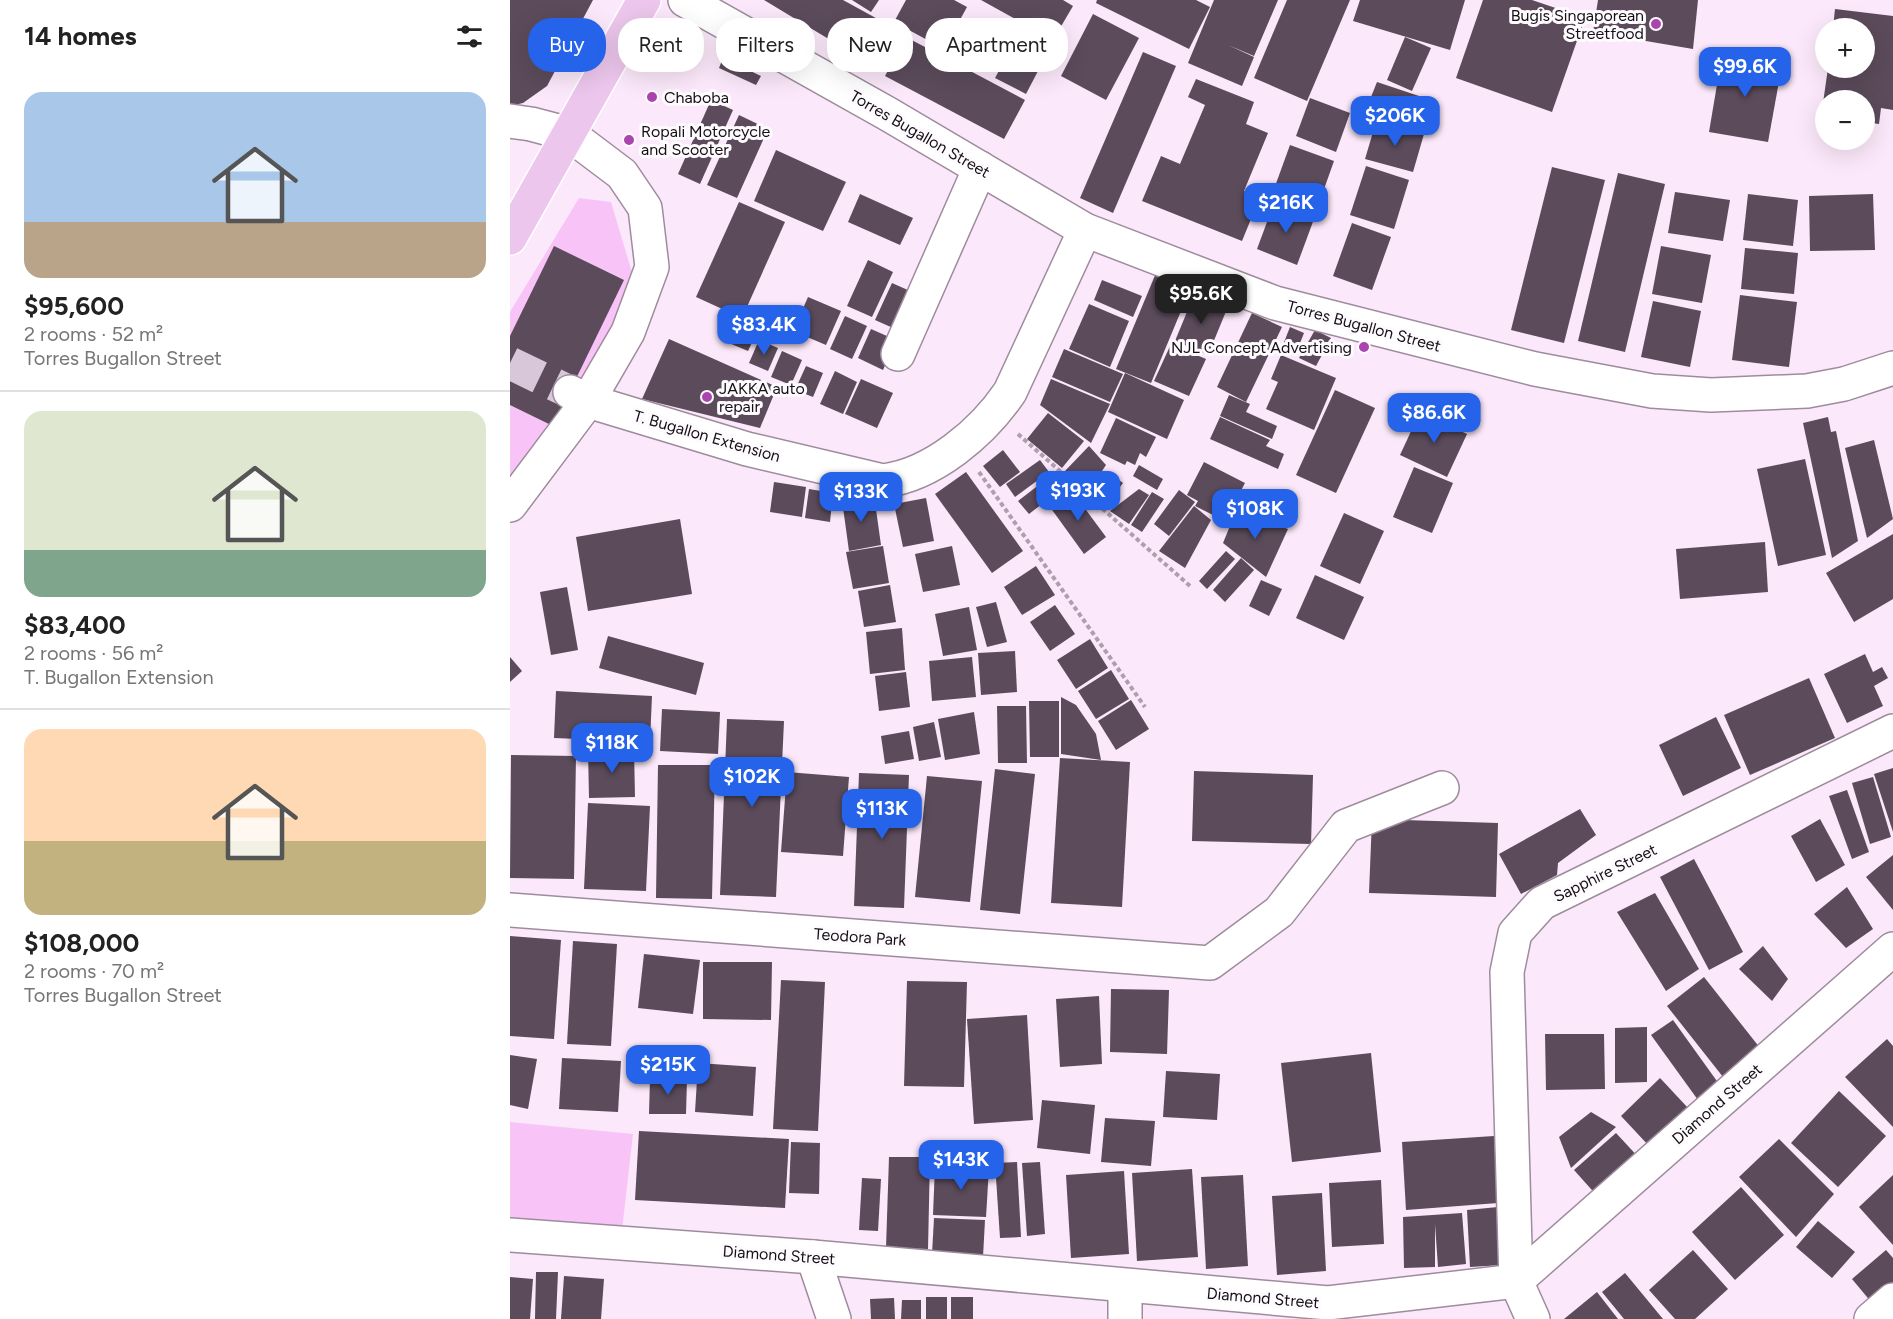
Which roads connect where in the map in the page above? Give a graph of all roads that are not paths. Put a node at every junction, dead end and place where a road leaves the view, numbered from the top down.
1 (644, 0) edge
2 (685, 0) edge
3 (510, 122) edge
4 (568, 134) junction
5 (980, 168) junction
6 (1085, 230) junction
7 (510, 238) edge
8 (898, 354) dead end
9 (1893, 368) edge
10 (579, 397) junction
11 (510, 505) edge
12 (1893, 731) edge
13 (1442, 788) dead end
14 (510, 910) edge
15 (1893, 950) edge
16 (510, 1235) edge
17 (813, 1257) junction
18 (1516, 1281) junction
19 (1125, 1286) junction
20 (1893, 1300) edge
21 (1246, 1308) edge
22 (834, 1319) edge
23 (1125, 1319) edge
24 (1533, 1319) edge
25 (1871, 1319) edge

1 - 4 main road
2 - 5 street, Torres Bugallon Street
3 - 4 street
4 - 7 main road
4 - 10 street
5 - 6 street, Torres Bugallon Street
5 - 8 street
6 - 9 street, Torres Bugallon Street
6 - 10 street, T. Bugallon Extension
10 - 11 street
12 - 18 street, Sapphire Street
13 - 14 street, Teodora Park
15 - 18 street, Diamond Street
16 - 17 street, Diamond Street
17 - 19 street, Diamond Street
17 - 22 street
18 - 21 street, Diamond Street
18 - 24 street, Sapphire Street
19 - 21 street, Diamond Street
19 - 23 street
20 - 25 street

